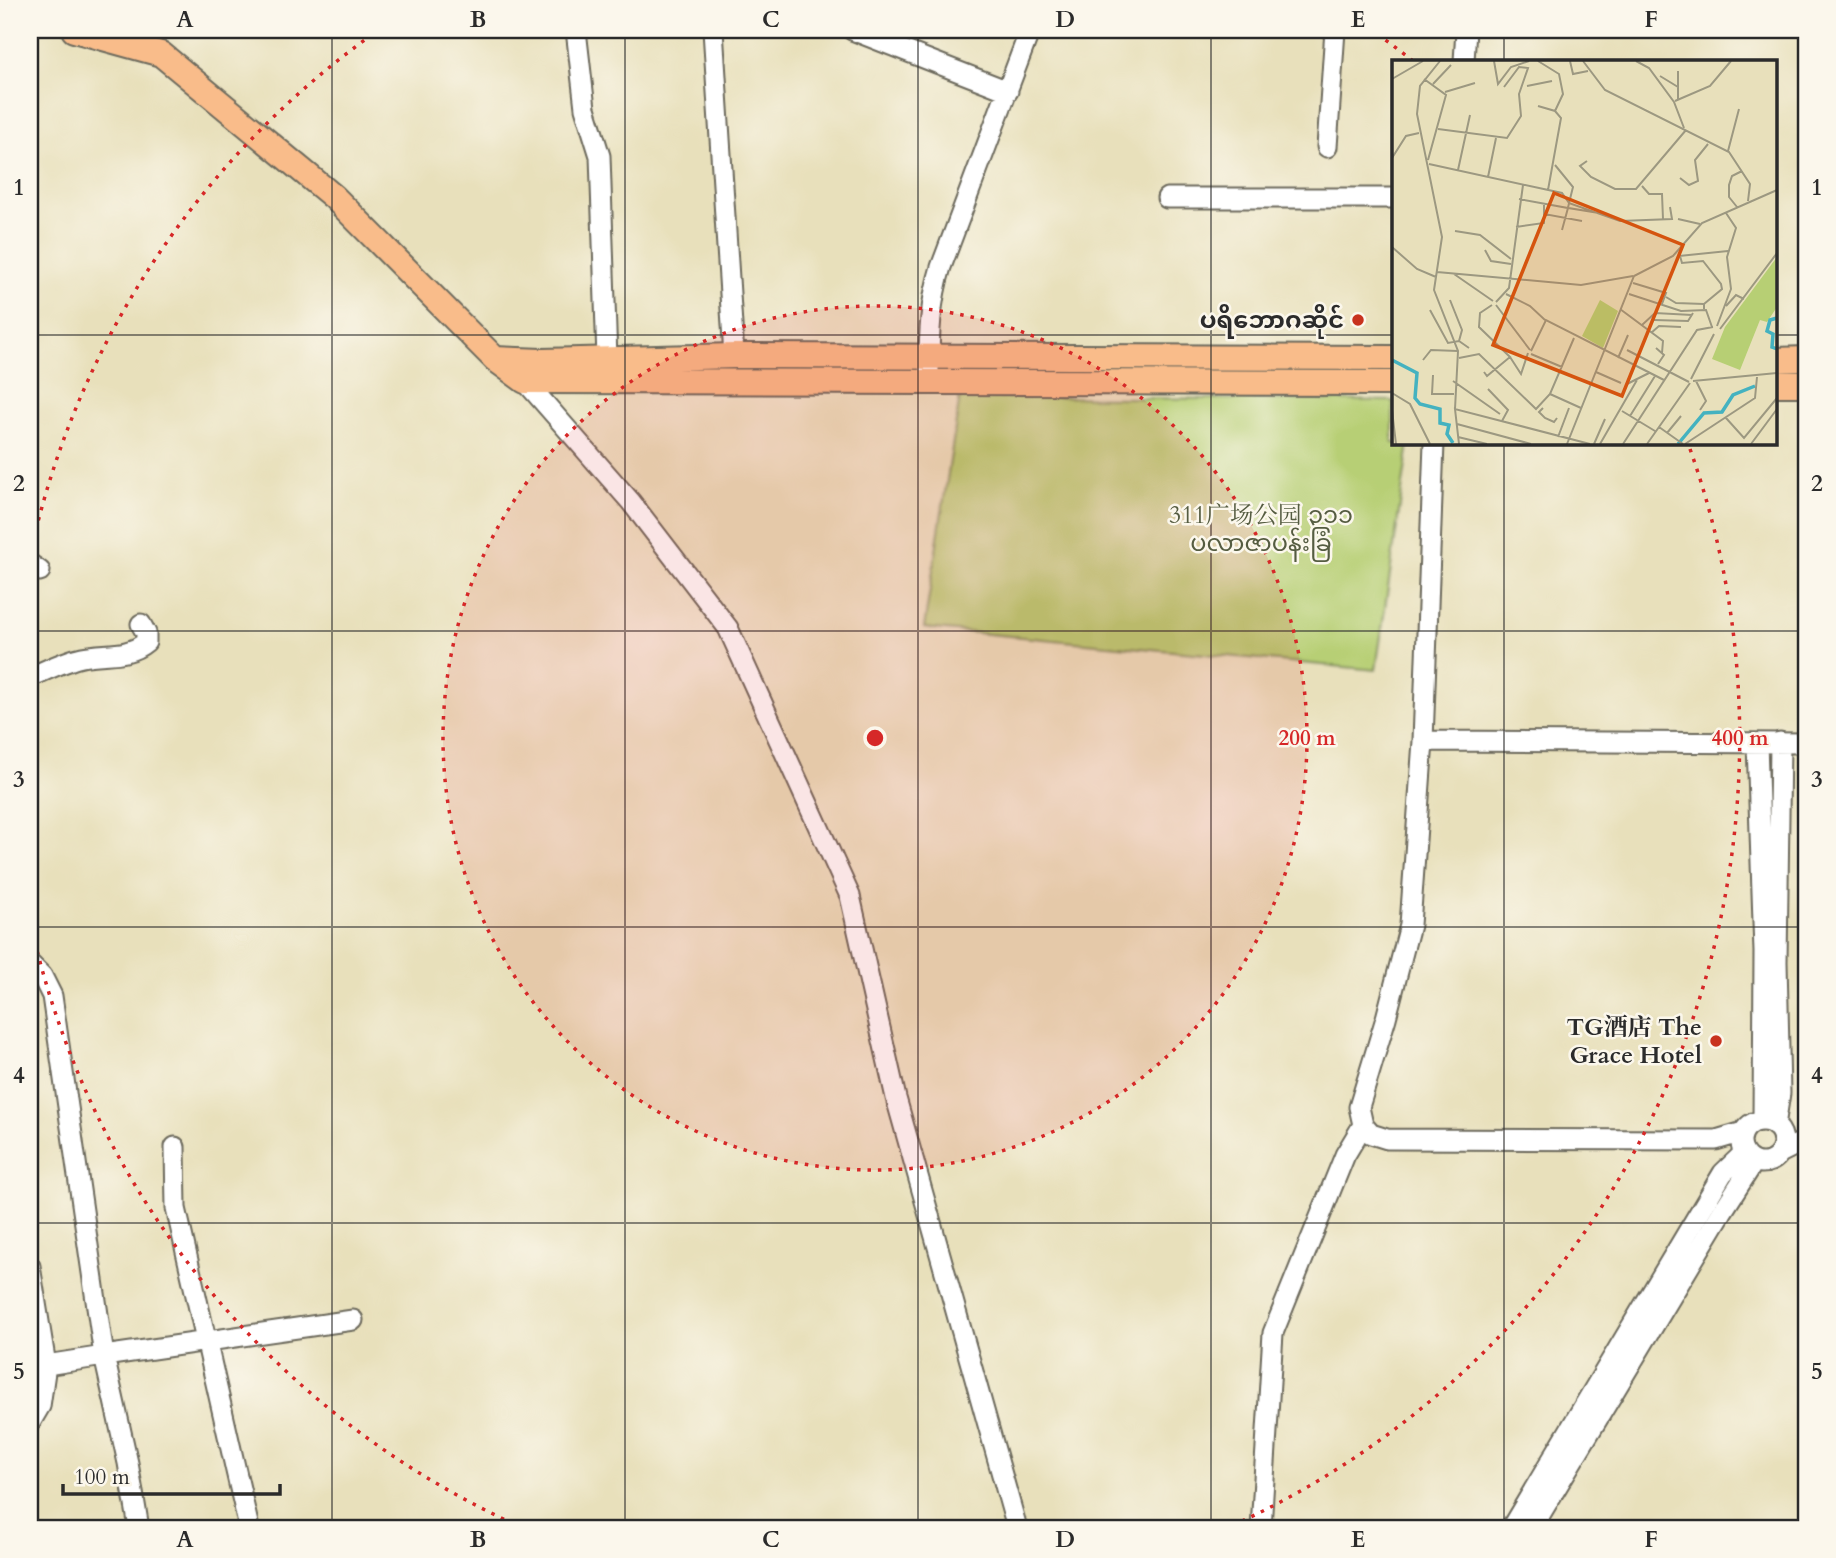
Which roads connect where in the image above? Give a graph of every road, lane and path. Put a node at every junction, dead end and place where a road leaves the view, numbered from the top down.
1 (74, 30) edge
2 (576, 30) edge
3 (713, 30) edge
4 (852, 30) edge
5 (1030, 30) edge
6 (1335, 30) edge
7 (1466, 30) edge
8 (137, 39) edge
9 (1464, 60) edge
10 (1008, 91) junction
11 (1327, 147) dead end
12 (1167, 198) dead end
13 (1392, 198) edge
14 (734, 356) junction
15 (929, 357) junction
16 (1080, 357) junction
17 (1231, 358) junction
18 (1392, 358) edge
19 (495, 359) junction
20 (607, 359) junction
21 (1806, 359) edge
22 (1776, 360) edge
23 (525, 381) junction
24 (929, 382) junction
25 (1080, 383) junction
26 (1232, 383) junction
27 (1392, 383) edge
28 (1776, 384) edge
29 (1806, 384) edge
30 (1434, 444) edge
31 (141, 624) dead end
32 (30, 677) edge
33 (1423, 741) junction
34 (1780, 742) junction
35 (1758, 743) junction
36 (1806, 743) edge
37 (30, 964) edge
38 (1363, 1125) junction
39 (1784, 1137) edge
40 (175, 1147) dead end
41 (1746, 1149) junction
42 (30, 1266) edge
43 (353, 1320) dead end
44 (206, 1343) junction
45 (104, 1356) junction
46 (38, 1367) edge
47 (1593, 1409) junction
48 (30, 1423) edge
49 (139, 1528) edge
50 (249, 1528) edge
51 (1017, 1528) edge
52 (1262, 1528) edge
53 (1511, 1528) edge
54 (1532, 1528) edge

1 - 8 main road
2 - 20 street
3 - 14 street
4 - 10 street
5 - 10 street
6 - 11 street
7 - 9 street
8 - 19 main road
10 - 15 street
12 - 13 street
14 - 15 main road
14 - 20 main road
15 - 16 main road
15 - 24 street
16 - 17 main road
16 - 25 main road
17 - 18 main road
17 - 26 main road
19 - 20 main road
19 - 23 main road
21 - 22 main road
23 - 24 main road
23 - 51 street
24 - 25 main road
25 - 26 main road
26 - 27 main road
28 - 29 main road
30 - 33 street
31 - 32 street
33 - 35 street
33 - 38 street
34 - 35 street
34 - 36 street
34 - 39 street
35 - 39 street
37 - 45 street
38 - 41 street
38 - 52 street
39 - 41 street
39 - 41 street
40 - 44 street
41 - 47 street
42 - 46 street
43 - 44 street
44 - 45 street
44 - 50 street
45 - 46 street
45 - 49 street
46 - 48 street
47 - 53 street
47 - 54 street

